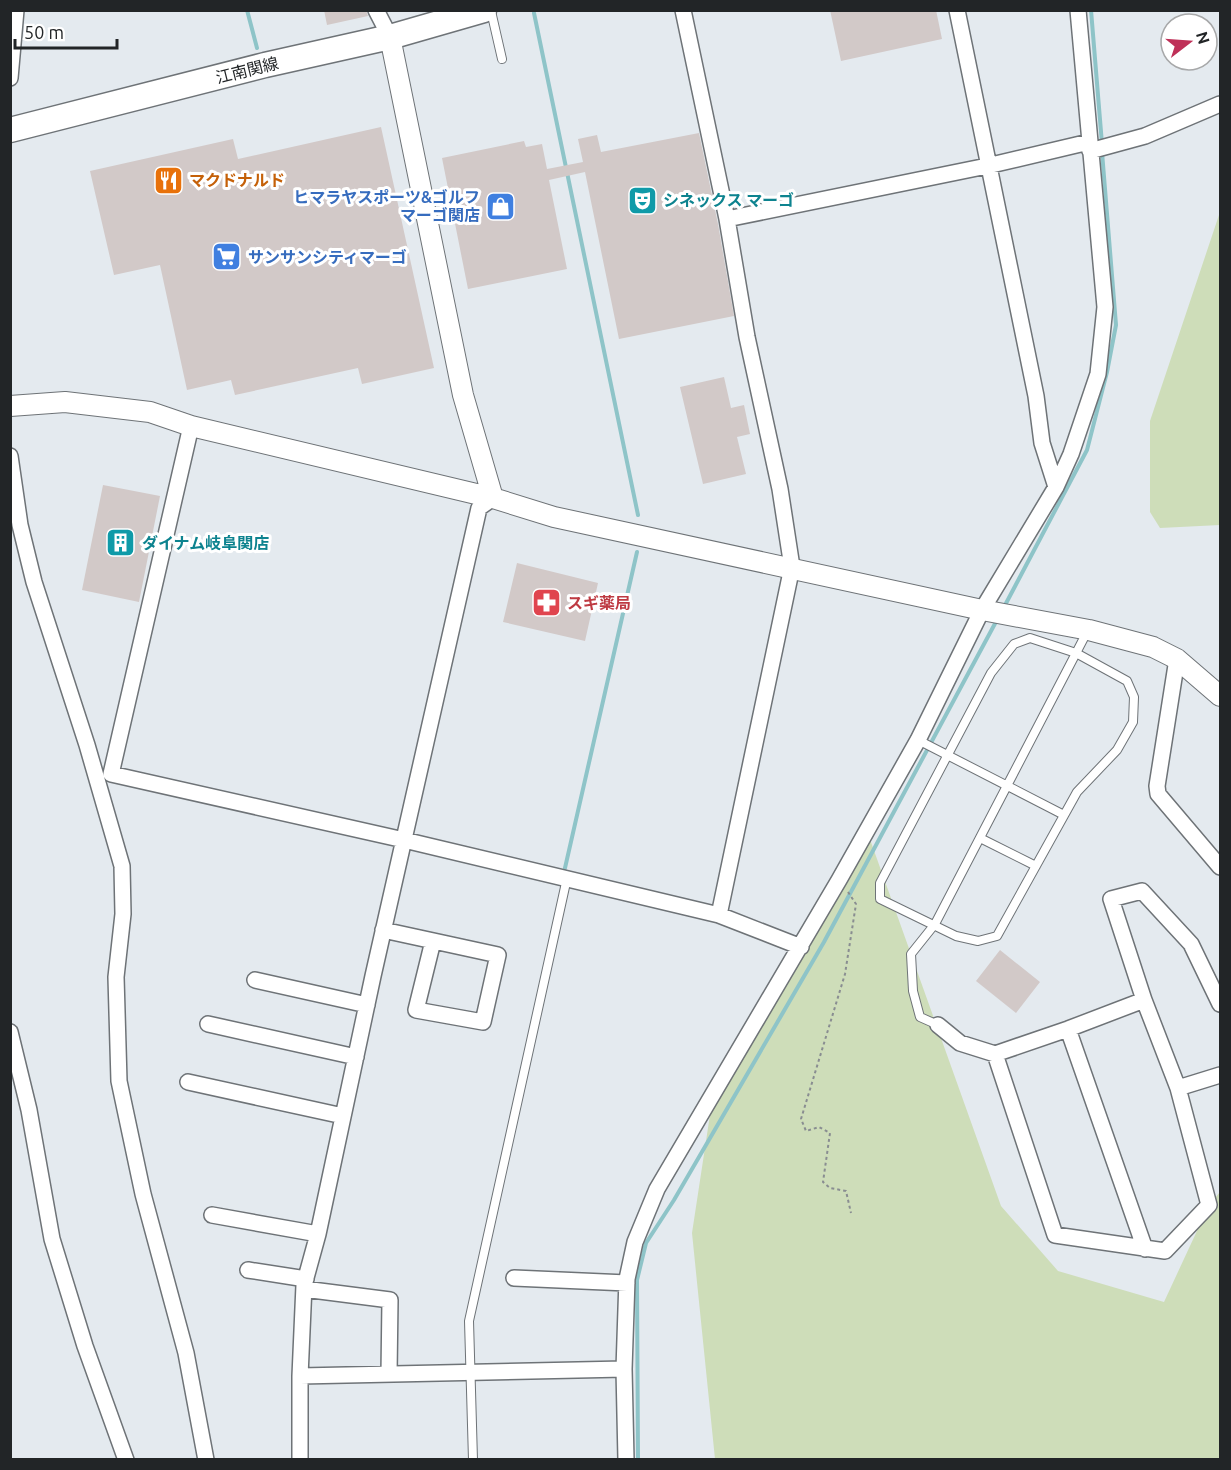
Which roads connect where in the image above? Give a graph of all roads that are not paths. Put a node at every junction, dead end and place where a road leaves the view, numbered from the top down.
1 (16, 10) edge
2 (376, 10) edge
3 (484, 10) edge
4 (491, 10) edge
5 (683, 10) edge
6 (957, 10) edge
7 (1078, 10) edge
8 (390, 37) junction
9 (502, 59) dead end
10 (10, 78) edge
11 (1221, 104) edge
12 (10, 130) edge
13 (1089, 146) junction
14 (987, 166) junction
15 (727, 219) junction
16 (10, 406) edge
17 (191, 426) junction
18 (10, 456) edge
19 (1056, 487) junction
20 (493, 498) junction
21 (15, 519) edge
22 (792, 567) junction
23 (982, 609) junction
24 (1089, 630) junction
25 (1076, 653) junction
26 (1178, 659) junction
27 (1221, 696) edge
28 (918, 740) junction
29 (947, 756) junction
30 (1007, 785) junction
31 (1064, 815) junction
32 (980, 838) junction
33 (404, 840) junction
34 (1036, 866) junction
35 (1221, 867) edge
36 (567, 878) junction
37 (719, 915) junction
38 (935, 924) junction
39 (383, 930) junction
40 (433, 941) junction
41 (801, 947) junction
42 (255, 980) dead end
43 (1216, 984) edge
44 (1144, 1000) junction
45 (1221, 1004) edge
46 (367, 1005) junction
47 (208, 1024) dead end
48 (938, 1025) joint
49 (1068, 1029) junction
50 (10, 1032) edge
51 (995, 1054) junction
52 (356, 1057) junction
53 (1221, 1075) edge
54 (188, 1082) dead end
55 (1178, 1088) junction
56 (343, 1116) junction
57 (212, 1215) dead end
58 (318, 1234) junction
59 (1145, 1249) junction
60 (248, 1270) dead end
61 (514, 1278) dead end
62 (305, 1284) junction
63 (627, 1284) junction
64 (624, 1369) junction
65 (470, 1372) junction
66 (389, 1374) junction
67 (300, 1376) junction
68 (126, 1460) edge
69 (206, 1460) edge
70 (300, 1460) edge
71 (473, 1460) edge
72 (626, 1460) edge

1 - 10 street
2 - 8 street
3 - 8 main road, 江南関線
4 - 9 lane
5 - 15 street
6 - 14 street
7 - 13 street
8 - 12 main road, 江南関線
8 - 20 street
11 - 13 street
13 - 14 street
13 - 19 street
14 - 15 street
14 - 19 street
15 - 22 street
16 - 17 street
17 - 20 street
17 - 33 street
18 - 21 street
19 - 23 street
20 - 22 street
20 - 33 street
21 - 69 street
22 - 23 street
22 - 37 street
23 - 24 street
23 - 28 street
24 - 25 lane
24 - 26 street
25 - 29 lane
25 - 30 lane
25 - 31 lane
26 - 27 street
26 - 35 street
28 - 29 lane
28 - 41 street
29 - 30 lane
29 - 38 lane
30 - 31 lane
30 - 32 lane
31 - 34 lane
32 - 34 lane
32 - 38 lane
33 - 36 street
33 - 39 street
34 - 38 lane
36 - 37 street
36 - 65 lane
37 - 41 street
38 - 48 lane
39 - 40 street
39 - 46 street
40 - 40 street
41 - 63 street
42 - 46 street
43 - 44 street
43 - 45 street
44 - 49 street
44 - 55 street
46 - 52 street
47 - 52 street
48 - 51 street
49 - 51 street
49 - 59 street
50 - 68 street
51 - 59 street
52 - 56 street
53 - 55 street
54 - 56 street
55 - 59 street
56 - 58 street
57 - 58 street
58 - 62 street
60 - 62 street
61 - 63 street
62 - 66 street
62 - 67 street
63 - 64 street
64 - 65 street
64 - 72 street
65 - 66 street
65 - 71 lane
66 - 67 street
67 - 70 street

